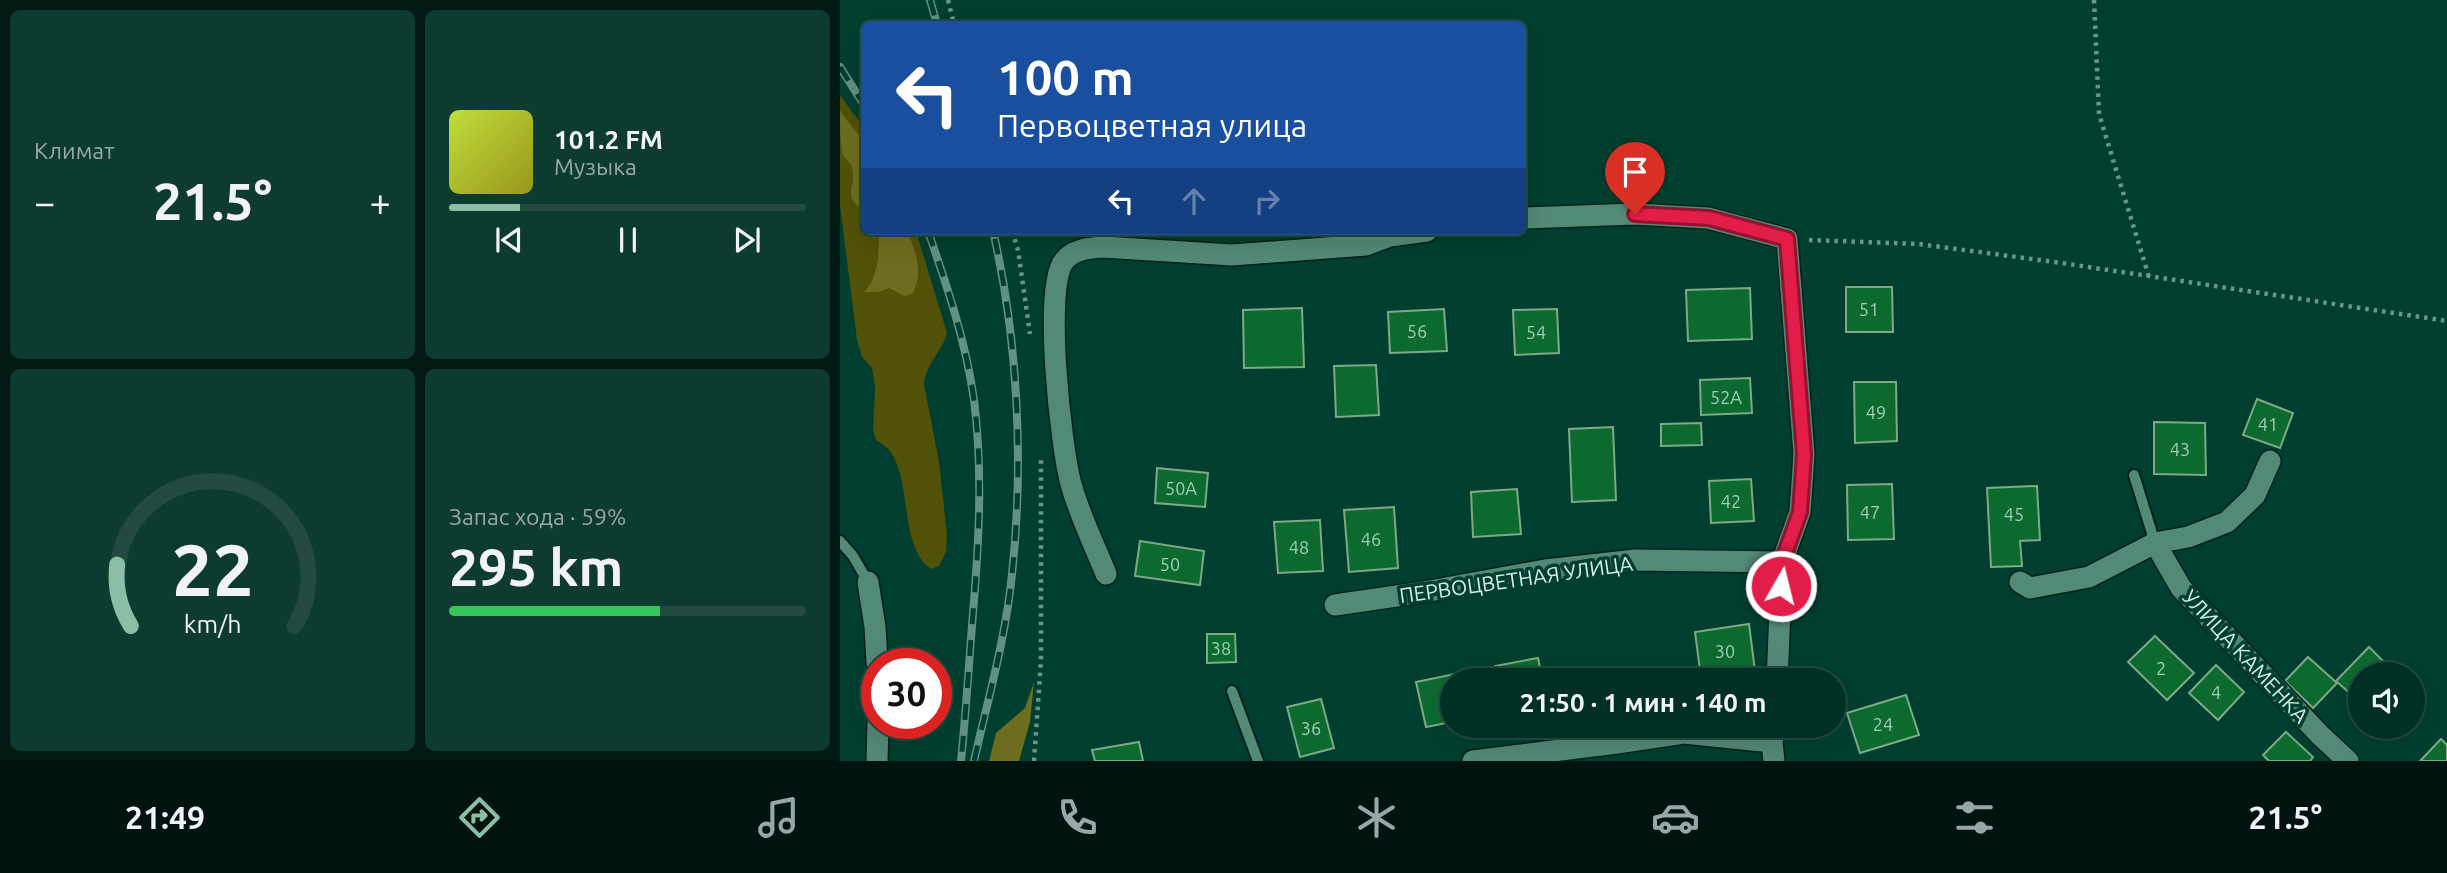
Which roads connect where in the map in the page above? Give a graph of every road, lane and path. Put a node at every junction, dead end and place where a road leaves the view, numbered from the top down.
1 (948, 0) edge
2 (2094, 0) edge
3 (953, 21) edge
4 (1526, 218) edge
5 (1013, 235) edge
6 (1397, 235) edge
7 (1787, 239) junction
8 (2149, 277) junction
9 (2447, 321) edge
10 (1031, 342) dead end
11 (1041, 456) dead end
12 (2270, 461) dead end
13 (2134, 475) dead end
14 (840, 541) edge
15 (2155, 543) junction
16 (1782, 562) junction
17 (1106, 574) dead end
18 (868, 582) joint
19 (2020, 582) dead end
20 (1335, 605) dead end
21 (876, 648) edge
22 (1778, 668) edge
23 (1232, 691) dead end
24 (878, 739) edge
25 (1773, 743) edge
26 (877, 761) edge
27 (1034, 761) edge
28 (1258, 761) edge
29 (1474, 761) edge
30 (2348, 761) edge

1 - 3 path
2 - 8 path
4 - 7 street
5 - 10 path
6 - 17 street
7 - 8 path
7 - 16 street
8 - 9 path
11 - 27 path
12 - 15 street
13 - 15 lane
14 - 18 lane
15 - 19 street
15 - 30 street, УЛИЦА КАМЕНКА
16 - 20 street, ПЕРВОЦВЕТНАЯ УЛИЦА
16 - 22 street
18 - 21 street
23 - 28 lane
24 - 26 street
25 - 29 street

